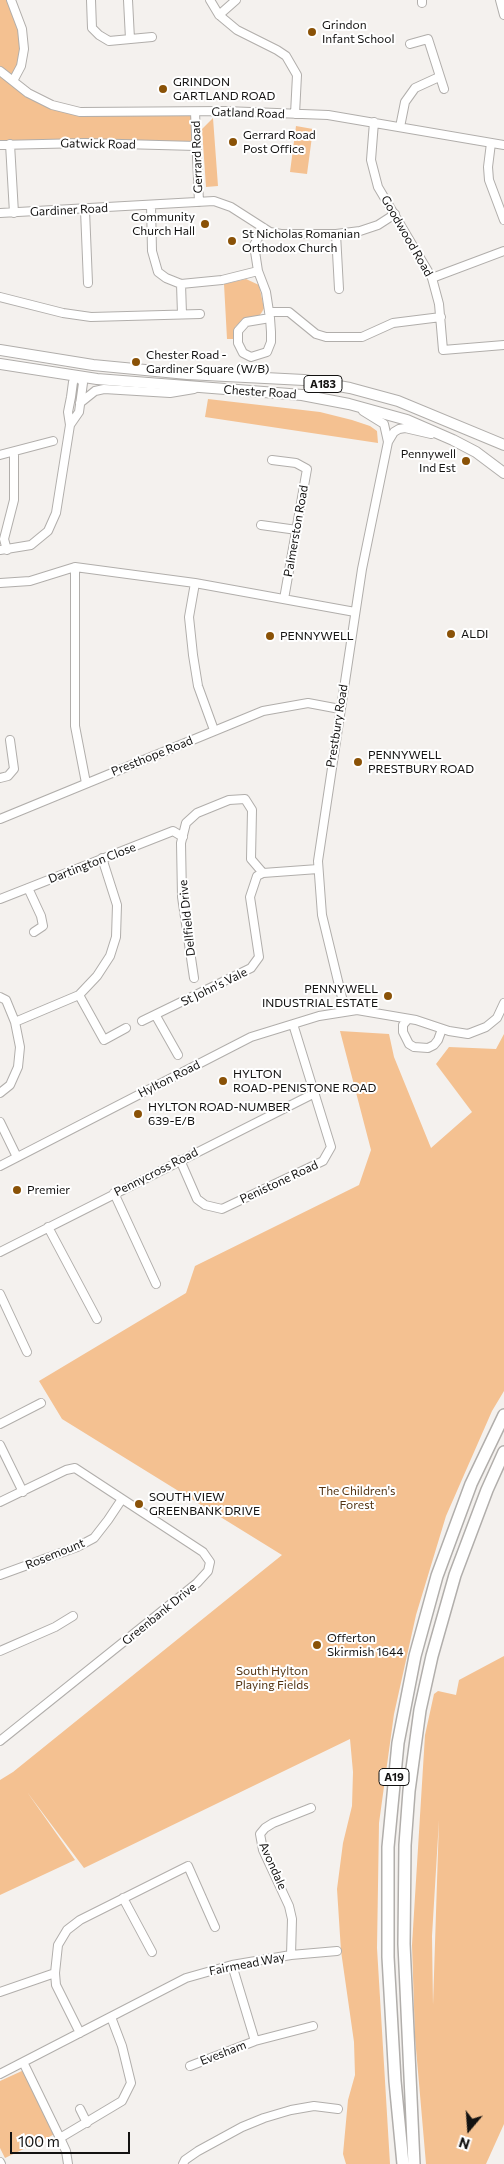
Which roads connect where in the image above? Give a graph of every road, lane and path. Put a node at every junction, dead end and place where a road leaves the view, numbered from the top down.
1 (11, 0) edge
2 (91, 0) edge
3 (128, 0) edge
4 (210, 0) edge
5 (236, 0) edge
6 (500, 0) edge
7 (219, 15) junction
8 (504, 15) edge
9 (152, 37) dead end
10 (130, 39) junction
11 (410, 44) dead end
12 (0, 71) edge
13 (439, 77) junction
14 (13, 81) junction
15 (444, 89) dead end
16 (195, 112) junction
17 (296, 114) junction
18 (374, 122) junction
19 (400, 126) junction
20 (491, 143) junction
21 (10, 144) junction
22 (0, 145) edge
23 (504, 145) edge
24 (196, 146) junction
25 (199, 202) junction
26 (151, 205) junction
27 (85, 210) junction
28 (0, 213) edge
29 (14, 213) junction
30 (395, 214) junction
31 (504, 220) edge
32 (264, 228) junction
33 (336, 234) junction
34 (504, 251) edge
35 (258, 271) junction
36 (432, 278) junction
37 (88, 283) dead end
38 (181, 284) junction
39 (339, 290) dead end
40 (0, 297) edge
41 (182, 314) junction
42 (200, 314) dead end
43 (269, 315) junction
44 (441, 317) junction
45 (504, 345) edge
46 (0, 350) edge
47 (80, 362) junction
48 (0, 364) edge
49 (78, 376) junction
50 (198, 388) junction
51 (80, 403) junction
52 (349, 404) junction
53 (70, 425) junction
54 (453, 440) junction
55 (54, 442) dead end
56 (388, 442) junction
57 (504, 445) edge
58 (14, 453) junction
59 (0, 455) edge
60 (272, 460) dead end
61 (504, 474) edge
62 (261, 525) dead end
63 (297, 530) junction
64 (4, 550) edge
65 (75, 567) junction
66 (0, 583) edge
67 (195, 583) junction
68 (284, 599) junction
69 (355, 612) junction
70 (340, 709) junction
71 (214, 730) junction
72 (10, 740) dead end
73 (0, 778) edge
74 (86, 783) junction
75 (0, 819) edge
76 (183, 837) junction
77 (102, 858) junction
78 (318, 869) junction
79 (263, 873) junction
80 (28, 888) junction
81 (0, 899) edge
82 (34, 932) dead end
83 (194, 978) dead end
84 (79, 995) junction
85 (0, 997) edge
86 (504, 1002) edge
87 (345, 1010) junction
88 (156, 1016) junction
89 (408, 1019) junction
90 (142, 1021) dead end
91 (15, 1022) junction
92 (293, 1024) junction
93 (126, 1028) dead end
94 (442, 1028) junction
95 (178, 1056) dead end
96 (0, 1092) edge
97 (313, 1094) junction
98 (0, 1122) edge
99 (17, 1157) junction
100 (180, 1160) junction
101 (0, 1166) edge
102 (114, 1193) junction
103 (48, 1227) junction
104 (0, 1252) edge
105 (156, 1284) dead end
106 (0, 1294) edge
107 (97, 1319) dead end
108 (27, 1352) dead end
109 (41, 1403) dead end
110 (504, 1415) edge
111 (0, 1424) edge
112 (0, 1445) edge
113 (504, 1452) edge
114 (23, 1492) junction
115 (122, 1499) junction
116 (0, 1502) edge
117 (0, 1575) edge
118 (73, 1616) dead end
119 (0, 1650) edge
120 (0, 1741) edge
121 (311, 1808) dead end
122 (123, 1898) junction
123 (215, 1927) dead end
124 (337, 1951) dead end
125 (152, 1952) dead end
126 (291, 1955) junction
127 (232, 1965) junction
128 (55, 1973) junction
129 (0, 1992) edge
130 (111, 2017) junction
131 (313, 2026) dead end
132 (80, 2033) junction
133 (255, 2041) junction
134 (23, 2062) junction
135 (190, 2066) dead end
136 (0, 2074) edge
137 (80, 2109) dead end
138 (338, 2109) dead end
139 (87, 2123) junction
140 (60, 2138) junction
141 (408, 2160) edge
142 (68, 2164) edge
143 (183, 2164) edge

1 - 14 street
2 - 10 street
3 - 10 street
4 - 7 street
5 - 7 street
6 - 8 street
7 - 17 street
9 - 10 street
11 - 13 street
12 - 14 street, Gatland Road
13 - 15 street
13 - 19 street
14 - 16 street, Gatland Road
16 - 17 street, Gatland Road
16 - 24 street, Gerrard Road
17 - 18 street, Gatland Road
18 - 19 street, Gatland Road
18 - 30 street, Goodwood Road
19 - 20 street, Gatland Road
20 - 23 street, Gatland Road
20 - 31 street
21 - 22 street, Gatwick Road
21 - 24 street, Gatwick Road
21 - 29 street
24 - 25 street, Gerrard Road
25 - 26 street, Gardiner Road
25 - 32 street, Gardiner Road
26 - 27 street, Gardiner Road
26 - 38 street
27 - 29 street, Gardiner Road
27 - 37 street
28 - 29 street, Gardiner Road
30 - 33 street, Gardiner Road
30 - 36 street, Goodwood Road
32 - 33 street, Gardiner Road
32 - 35 street
33 - 39 street
34 - 36 street
35 - 38 street
35 - 43 street
36 - 44 street, Goodwood Road
38 - 41 street
40 - 41 street
41 - 42 street
43 - 43 street
43 - 44 street
44 - 45 street, Goodwood Road
46 - 47 main road, Chester Road / A183
47 - 49 main road
47 - 57 main road, Chester Road / A183
48 - 49 main road, Chester Road / A183
49 - 50 main road, Chester Road / A183
49 - 51 street
49 - 53 street
50 - 51 street
50 - 52 main road, Chester Road / A183
51 - 53 street
52 - 54 main road, Chester Road / A183
52 - 56 street
53 - 64 street
54 - 56 street
54 - 61 main road, Chester Road / A183
55 - 58 street
56 - 69 street, Prestbury Road
58 - 59 street
58 - 64 street
60 - 63 street, Palmerston Road
62 - 63 street
63 - 68 street, Palmerston Road
65 - 66 street
65 - 67 street
65 - 74 street
67 - 68 street
67 - 71 street
68 - 69 street
69 - 70 street, Prestbury Road
70 - 71 street, Presthope Road
70 - 78 street, Prestbury Road
71 - 74 street, Presthope Road
72 - 73 street
74 - 75 street, Presthope Road
76 - 77 street, Dartington Close
76 - 79 street, Dellfield Drive
76 - 83 street, Dellfield Drive
77 - 80 street, Dartington Close
77 - 84 street
78 - 79 street
78 - 87 street, Prestbury Road
79 - 88 street, St John's Vale
80 - 81 street, Dartington Close
80 - 82 street
84 - 91 street
84 - 93 street
85 - 91 street
86 - 94 street
87 - 89 street
87 - 92 street, Hylton Road
88 - 90 street, St John's Vale
88 - 95 street
89 - 94 street
89 - 94 street
91 - 96 street
92 - 97 street, Penistone Road
92 - 99 street, Hylton Road
97 - 100 street, Pennycross Road
97 - 100 street, Penistone Road
98 - 99 street
99 - 101 street, Hylton Road
100 - 102 street, Pennycross Road
102 - 103 street, Pennycross Road
102 - 105 street
103 - 104 street, Pennycross Road
103 - 107 street
106 - 108 street
109 - 111 street
110 - 141 highway, A19
112 - 114 street
113 - 141 highway, A19
114 - 115 street, Greenbank Drive
114 - 116 street, Greenbank Drive
115 - 117 street, Rosemount
115 - 120 street, Greenbank Drive
118 - 119 street
121 - 126 street, Avondale
122 - 123 street
122 - 125 street
122 - 128 street
124 - 126 street, Fairmead Way
126 - 127 street, Fairmead Way
127 - 130 street, Fairmead Way
127 - 133 street, Evesham
128 - 129 street
128 - 132 street
130 - 132 street, Fairmead Way
130 - 139 street
131 - 133 street, Evesham
132 - 134 street, Fairmead Way
133 - 135 street, Evesham
134 - 136 street, Fairmead Way
134 - 140 street
137 - 139 street
138 - 143 street
139 - 140 street
140 - 142 street

